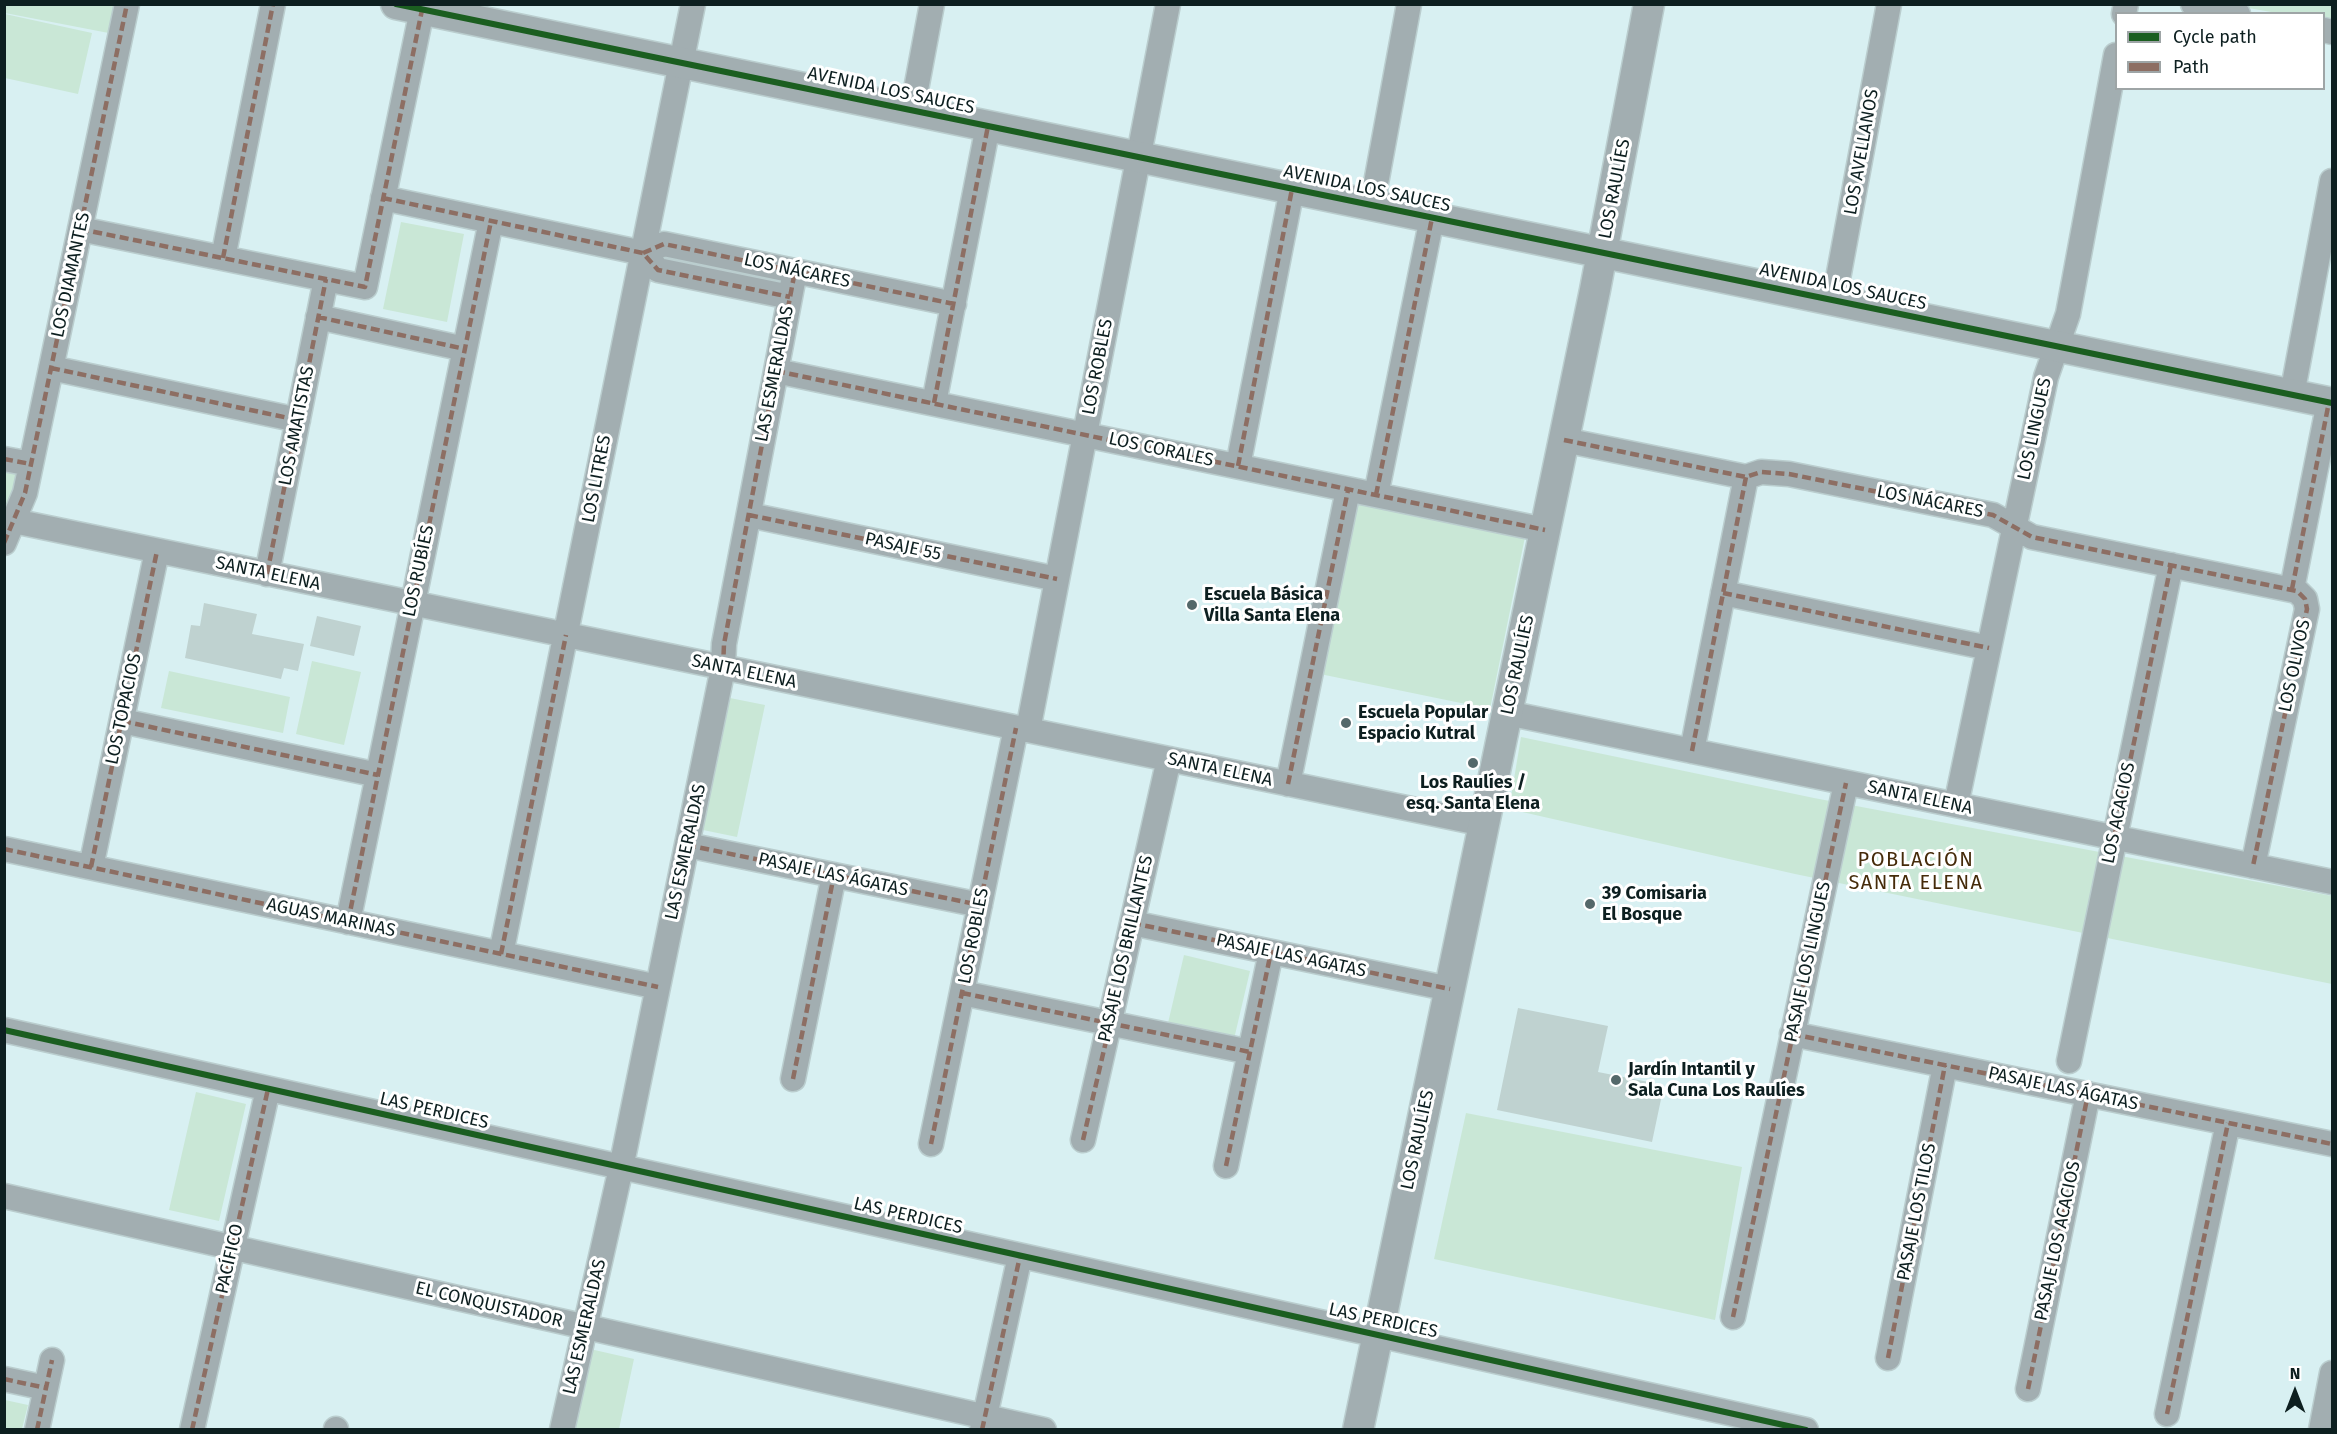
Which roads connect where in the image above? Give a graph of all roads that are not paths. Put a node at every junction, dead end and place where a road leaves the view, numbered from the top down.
1 (128, 4) edge
2 (273, 4) edge
3 (693, 4) edge
4 (932, 4) edge
5 (1168, 4) edge
6 (1410, 4) edge
7 (1649, 4) edge
8 (1889, 4) edge
9 (2193, 4) edge
10 (430, 9) edge
11 (2229, 12) edge
12 (2115, 60) edge
13 (681, 63) junction
14 (912, 111) junction
15 (988, 126) junction
16 (1138, 158) junction
17 (2332, 181) edge
18 (1292, 189) junction
19 (383, 198) junction
20 (1372, 205) junction
21 (1432, 218) junction
22 (491, 221) junction
23 (80, 229) junction
24 (642, 253) junction
25 (1603, 253) junction
26 (223, 258) junction
27 (795, 271) junction
28 (326, 279) junction
29 (790, 297) junction
30 (1834, 300) junction
31 (954, 304) junction
32 (318, 317) junction
33 (2057, 346) junction
34 (465, 348) junction
35 (51, 368) junction
36 (776, 370) junction
37 (2292, 395) junction
38 (2331, 403) edge
39 (934, 404) junction
40 (298, 420) junction
41 (1085, 435) junction
42 (1564, 440) junction
43 (4, 459) edge
44 (31, 464) junction
45 (1238, 466) junction
46 (1746, 477) junction
47 (1348, 490) junction
48 (1376, 495) junction
49 (748, 514) junction
50 (2014, 527) junction
51 (7, 528) edge
52 (1545, 531) junction
53 (157, 551) junction
54 (2171, 565) junction
55 (267, 574) junction
56 (1057, 579) junction
57 (2292, 589) junction
58 (1723, 593) junction
59 (413, 604) junction
60 (566, 635) junction
61 (1989, 648) junction
62 (723, 668) junction
63 (1508, 713) junction
64 (122, 721) junction
65 (1022, 729) junction
66 (1692, 751) junction
67 (1169, 759) junction
68 (378, 775) junction
69 (1846, 783) junction
70 (1288, 784) junction
71 (1956, 805) junction
72 (1484, 824) junction
73 (2114, 838) junction
74 (687, 845) junction
75 (4, 849) edge
76 (2253, 866) junction
77 (91, 867) junction
78 (834, 875) junction
79 (2332, 882) edge
80 (980, 905) junction
81 (348, 922) junction
82 (1132, 923) junction
83 (1271, 952) junction
84 (501, 954) junction
85 (658, 987) junction
86 (1450, 989) junction
87 (962, 993) junction
88 (1110, 1024) junction
89 (4, 1030) edge
90 (1792, 1034) junction
91 (1250, 1052) junction
92 (2069, 1061) dead end
93 (1946, 1065) junction
94 (793, 1079) dead end
95 (268, 1089) junction
96 (2088, 1094) junction
97 (2228, 1123) junction
98 (1083, 1140) dead end
99 (932, 1144) dead end
100 (2332, 1144) edge
101 (1226, 1166) dead end
102 (621, 1168) junction
103 (4, 1196) edge
104 (233, 1248) junction
105 (1020, 1256) junction
106 (1732, 1317) dead end
107 (585, 1326) junction
108 (1378, 1336) junction
109 (1888, 1358) dead end
110 (52, 1360) dead end
111 (2332, 1376) edge
112 (4, 1379) edge
113 (46, 1388) junction
114 (2028, 1389) dead end
115 (2168, 1414) dead end
116 (983, 1423) edge
117 (37, 1430) edge
118 (192, 1430) edge
119 (562, 1430) edge
120 (1044, 1430) edge
121 (1359, 1430) edge
122 (1806, 1430) edge
123 (2321, 1430) edge

1 - 23 street, LOS DIAMANTES
2 - 26 street
3 - 13 street, LOS LITRES
4 - 14 street
5 - 16 street, LOS ROBLES
6 - 20 street
7 - 25 street, LOS RAULÍES
8 - 30 street, LOS AVELLANOS
9 - 11 street
10 - 13 street, AVENIDA LOS SAUCES
10 - 19 street
12 - 33 street, LOS LINGUES
13 - 14 street, AVENIDA LOS SAUCES
13 - 24 street, LOS LITRES
14 - 15 street, AVENIDA LOS SAUCES
15 - 16 street, AVENIDA LOS SAUCES
15 - 31 street
16 - 18 street, AVENIDA LOS SAUCES
16 - 41 street, LOS ROBLES
17 - 37 street
18 - 20 street, AVENIDA LOS SAUCES
18 - 45 street
19 - 22 street, LOS NÁCARES
19 - 28 street
20 - 21 street, AVENIDA LOS SAUCES
21 - 25 street, AVENIDA LOS SAUCES
21 - 48 street
22 - 24 street, LOS NÁCARES
22 - 34 street, LOS RUBÍES
23 - 26 street
23 - 35 street, LOS DIAMANTES
24 - 27 street, LOS NÁCARES
24 - 29 street, LOS NÁCARES
24 - 60 street, LOS LITRES
25 - 30 street, AVENIDA LOS SAUCES
25 - 42 street, LOS RAULÍES
26 - 28 street
27 - 29 street, LAS ESMERALDAS
27 - 31 street, LOS NÁCARES
28 - 32 street, LOS AMATISTAS
29 - 36 street, LAS ESMERALDAS
30 - 33 street, AVENIDA LOS SAUCES
31 - 39 street
32 - 34 street
32 - 40 street, LOS AMATISTAS
33 - 37 street, AVENIDA LOS SAUCES
33 - 50 street, LOS LINGUES
34 - 59 street, LOS RUBÍES
35 - 40 street
35 - 44 street, LOS DIAMANTES
36 - 39 street, LOS CORALES
36 - 49 street, LAS ESMERALDAS
37 - 38 street, AVENIDA LOS SAUCES
38 - 57 street
39 - 41 street, LOS CORALES
40 - 55 street, LOS AMATISTAS
41 - 45 street, LOS CORALES
41 - 56 street, LOS ROBLES
42 - 46 street, LOS NÁCARES
42 - 52 street, LOS RAULÍES
43 - 44 street
44 - 51 street, LOS DIAMANTES
45 - 47 street, LOS CORALES
46 - 50 street, LOS NÁCARES
46 - 58 street
47 - 48 street, LOS CORALES
47 - 70 street
48 - 52 street, LOS CORALES
49 - 56 street, PASAJE 55
49 - 62 street, LAS ESMERALDAS
50 - 54 street, LOS NÁCARES
50 - 61 street, LOS LINGUES
51 - 53 street, SANTA ELENA
52 - 63 street, LOS RAULÍES
53 - 55 street, SANTA ELENA
53 - 64 street, LOS TOPACIOS
54 - 57 street, LOS NÁCARES
54 - 73 street, LOS ACACIOS
55 - 59 street, SANTA ELENA
56 - 65 street, LOS ROBLES
57 - 76 street, LOS OLIVOS
58 - 61 street
58 - 66 street
59 - 60 street, SANTA ELENA
59 - 68 street, LOS RUBÍES
60 - 62 street, SANTA ELENA
60 - 84 street, LOS LITRES
61 - 71 street, LOS LINGUES
62 - 65 street, SANTA ELENA
62 - 74 street, LAS ESMERALDAS
63 - 66 street, SANTA ELENA
63 - 72 street, LOS RAULÍES
64 - 68 street
64 - 77 street, LOS TOPACIOS
65 - 67 street, SANTA ELENA
65 - 80 street, LOS ROBLES
66 - 69 street, SANTA ELENA
67 - 70 street, SANTA ELENA
67 - 82 street, PASAJE LOS BRILLANTES
68 - 81 street, LOS RUBÍES
69 - 71 street, SANTA ELENA
69 - 90 street, PASAJE LOS LINGUES
70 - 72 street, SANTA ELENA
71 - 73 street, SANTA ELENA
72 - 86 street, LOS RAULÍES
73 - 76 street, SANTA ELENA
73 - 92 street, LOS ACACIOS
74 - 78 street, PASAJE LAS ÁGATAS
74 - 85 street, LAS ESMERALDAS
75 - 77 street, AGUAS MARINAS
76 - 79 street, SANTA ELENA
77 - 81 street, AGUAS MARINAS
78 - 80 street, PASAJE LAS ÁGATAS
78 - 94 street
80 - 87 street, LOS ROBLES
81 - 84 street, AGUAS MARINAS
82 - 83 street, PASAJE LAS AGATAS
82 - 88 street, PASAJE LOS BRILLANTES
83 - 86 street, PASAJE LAS AGATAS
83 - 91 street
84 - 85 street, AGUAS MARINAS
85 - 102 street, LAS ESMERALDAS
86 - 108 street, LOS RAULÍES
87 - 88 street
87 - 99 street, LOS ROBLES
88 - 91 street
88 - 98 street, PASAJE LOS BRILLANTES
89 - 95 street, LAS PERDICES
90 - 93 street, PASAJE LAS ÁGATAS
90 - 106 street, PASAJE LOS LINGUES
91 - 101 street
93 - 96 street, PASAJE LAS ÁGATAS
93 - 109 street, PASAJE LOS TILOS
95 - 102 street, LAS PERDICES
95 - 104 street, PACÍFICO
96 - 97 street, PASAJE LAS ÁGATAS
96 - 114 street, PASAJE LOS ACACIOS
97 - 100 street, PASAJE LAS ÁGATAS
97 - 115 street
102 - 105 street, LAS PERDICES
102 - 107 street, LAS ESMERALDAS
103 - 104 street, EL CONQUISTADOR
104 - 107 street, EL CONQUISTADOR
104 - 118 street, PACÍFICO
105 - 108 street, LAS PERDICES
105 - 116 street
107 - 116 street, EL CONQUISTADOR
107 - 119 street, LAS ESMERALDAS
108 - 121 street, LOS RAULÍES
108 - 122 street, LAS PERDICES
110 - 113 street
111 - 123 street
112 - 113 street
113 - 117 street
116 - 120 street, EL CONQUISTADOR

